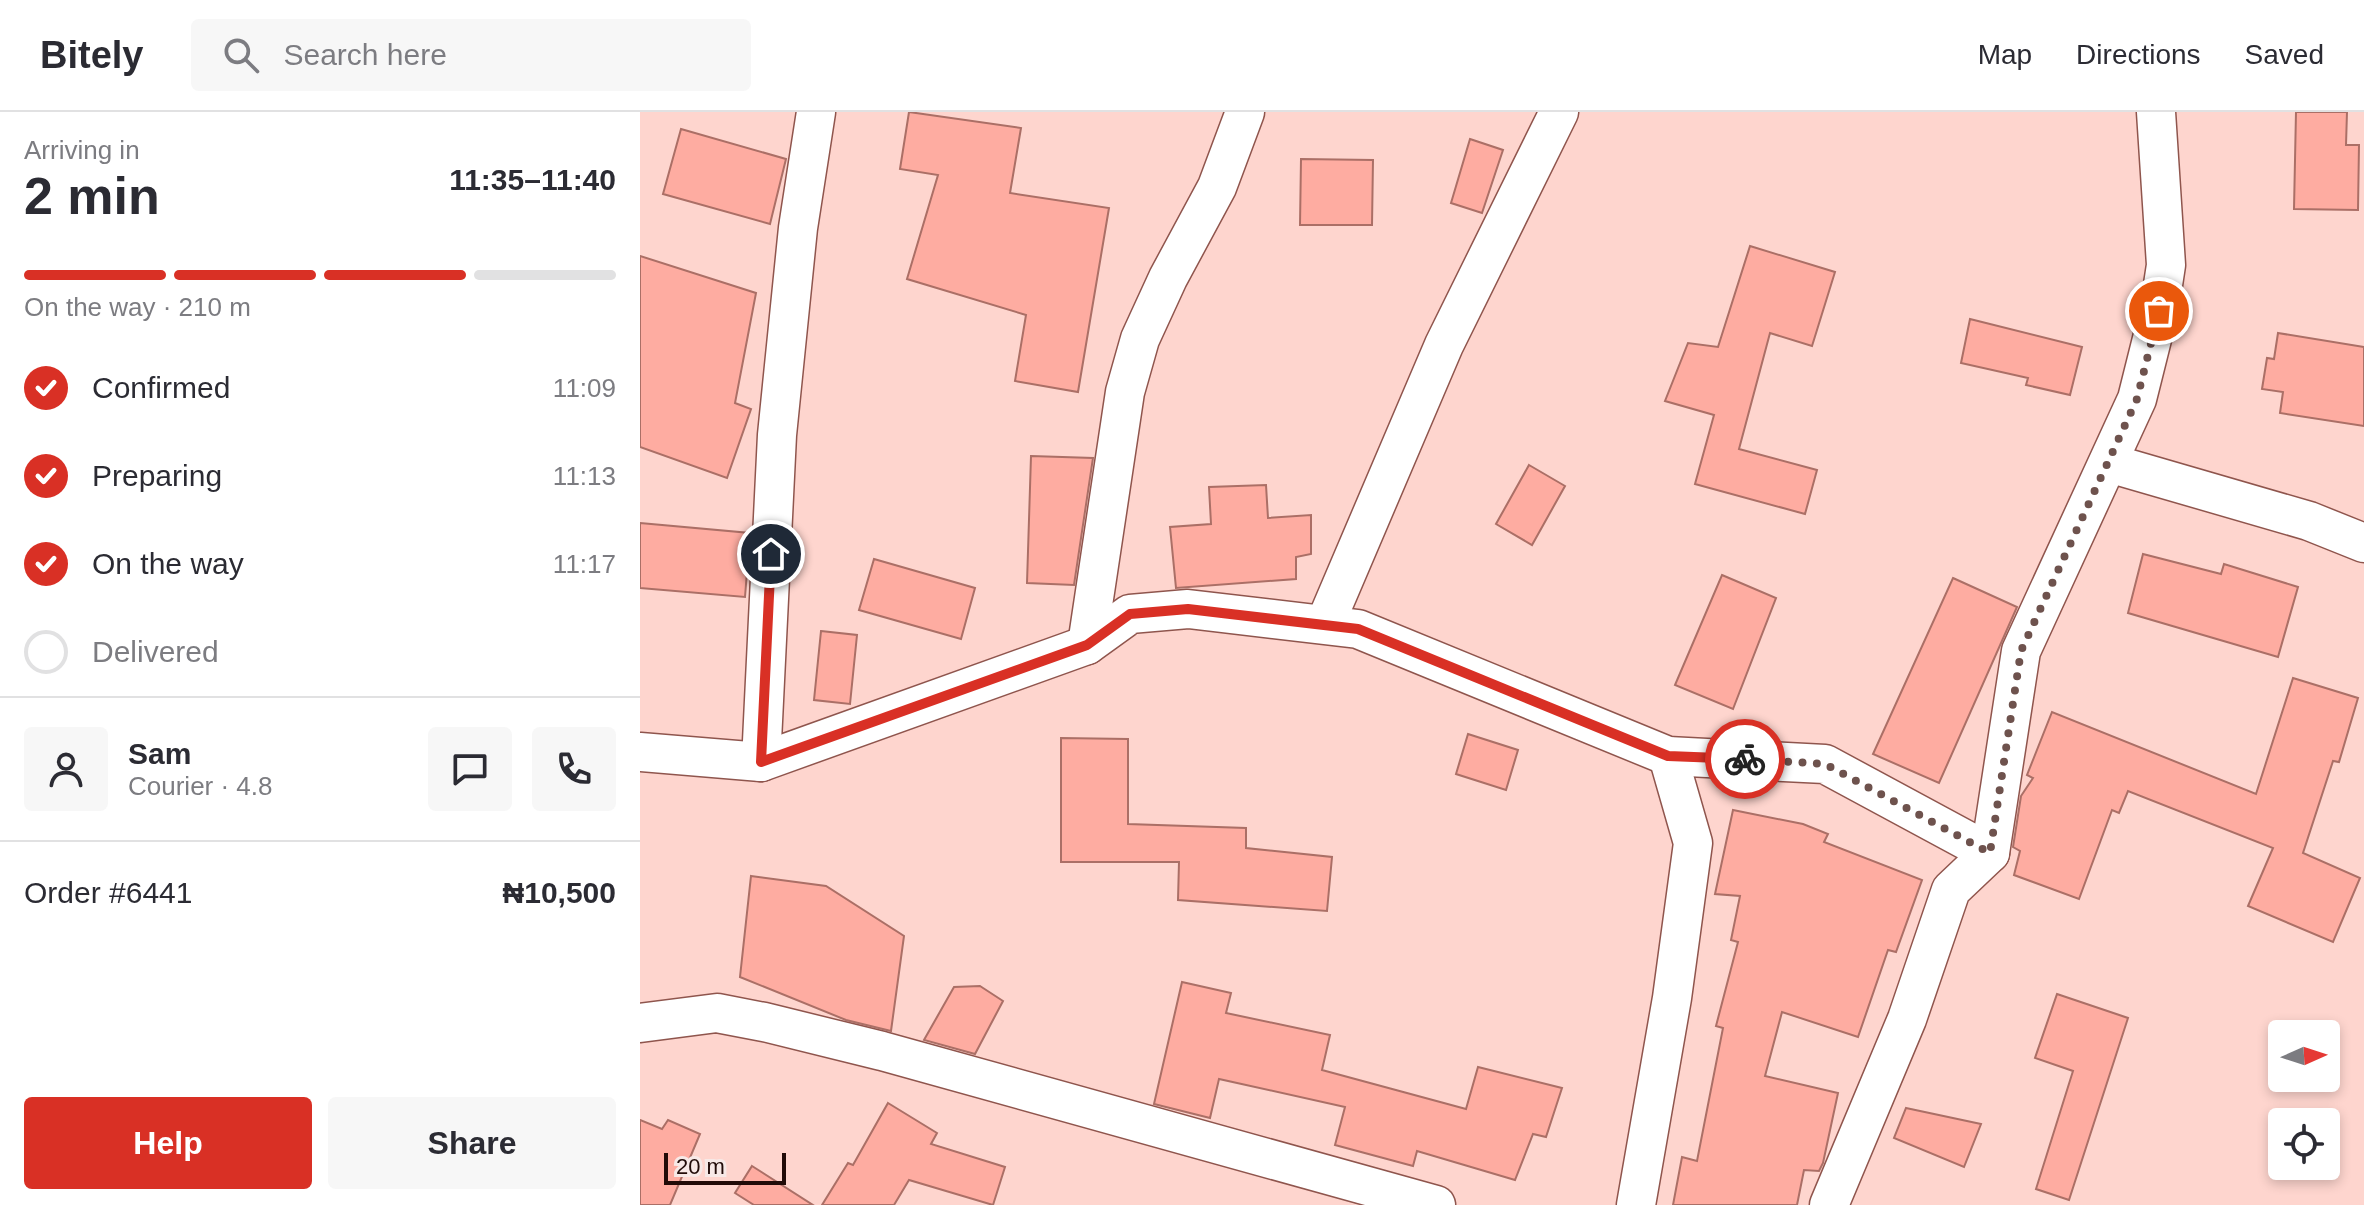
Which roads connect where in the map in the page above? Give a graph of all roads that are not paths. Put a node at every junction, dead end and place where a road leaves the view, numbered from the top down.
1 (816, 112) edge
2 (1245, 112) edge
3 (1559, 112) edge
4 (2156, 112) edge
5 (2109, 463) junction
6 (2364, 543) edge
7 (1325, 624) junction
8 (1087, 645) junction
9 (640, 752) edge
10 (1668, 756) junction
11 (761, 762) junction
12 (1990, 853) junction
13 (640, 1023) edge
14 (1436, 1205) edge
15 (1636, 1205) edge
16 (1829, 1205) edge

1 - 11 street
2 - 8 street
3 - 7 street
4 - 5 street
5 - 6 street
5 - 12 street
7 - 8 street
7 - 10 street
8 - 11 street
9 - 11 street
10 - 12 street
10 - 15 street
12 - 16 street
13 - 14 street

